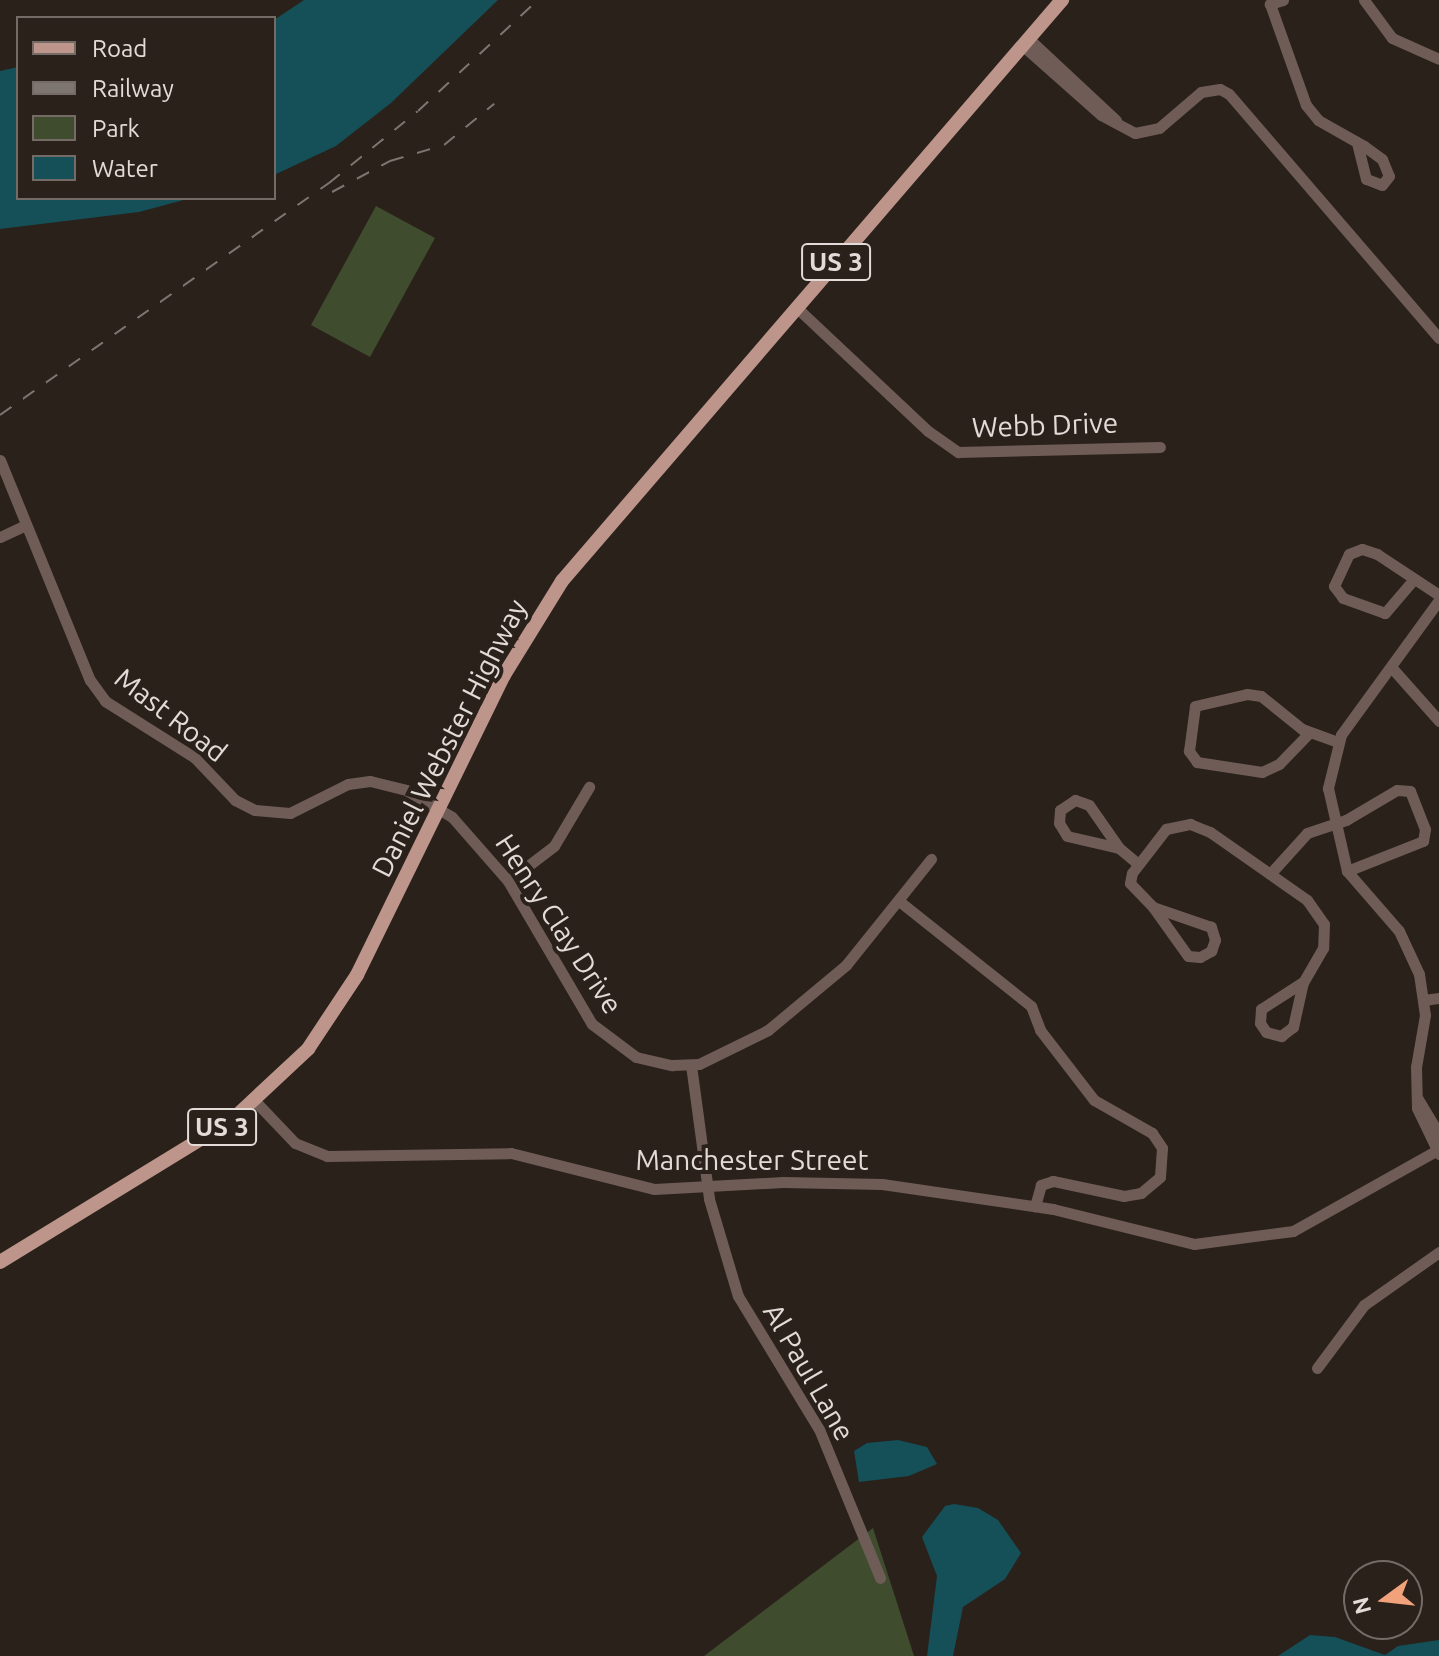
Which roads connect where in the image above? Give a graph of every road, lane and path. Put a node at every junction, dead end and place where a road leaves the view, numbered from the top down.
1 (1062, 0) edge
2 (1283, 0) edge
3 (1364, 0) edge
4 (1026, 42) junction
5 (1439, 59) edge
6 (1357, 142) dead end
7 (796, 307) junction
8 (1439, 338) edge
9 (1160, 447) dead end
10 (0, 460) edge
11 (24, 526) junction
12 (0, 537) edge
13 (1414, 579) junction
14 (1439, 597) edge
15 (1392, 668) junction
16 (1439, 721) edge
17 (1309, 733) junction
18 (1337, 742) junction
19 (589, 787) dead end
20 (438, 809) junction
21 (1333, 824) junction
22 (1119, 848) junction
23 (931, 859) dead end
24 (1138, 864) junction
25 (1347, 871) junction
26 (1270, 874) junction
27 (508, 881) junction
28 (899, 901) junction
29 (1153, 907) junction
30 (1303, 982) junction
31 (1439, 998) edge
32 (1424, 1000) junction
33 (691, 1065) junction
34 (1418, 1099) junction
35 (255, 1101) junction
36 (1439, 1134) edge
37 (1438, 1151) edge
38 (707, 1187) junction
39 (1035, 1206) junction
40 (1439, 1252) edge
41 (0, 1262) edge
42 (1317, 1368) dead end
43 (880, 1578) dead end

1 - 4 main road, Daniel Webster Highway / US 3
2 - 6 street
3 - 5 street
4 - 7 main road, Daniel Webster Highway / US 3
4 - 8 street
7 - 9 street, Webb Drive
7 - 20 main road, Daniel Webster Highway / US 3
10 - 11 street, Mast Road
11 - 12 street
11 - 20 street, Mast Road
13 - 13 street
13 - 14 street
14 - 15 street
15 - 16 street
15 - 18 street
17 - 17 street
17 - 18 street
18 - 21 street
19 - 27 street
20 - 27 street, Henry Clay Drive
20 - 35 main road, Daniel Webster Highway / US 3
21 - 25 street
21 - 25 street
21 - 26 street
22 - 22 street
22 - 24 street
23 - 28 street, Henry Clay Drive
24 - 26 street
24 - 29 street
25 - 32 street
26 - 30 street
27 - 33 street, Henry Clay Drive
28 - 33 street, Henry Clay Drive
28 - 39 street
29 - 29 street
30 - 30 street
31 - 32 street
32 - 34 street
33 - 38 street
34 - 36 street
34 - 37 street
35 - 38 street, Manchester Street
35 - 41 main road, Daniel Webster Highway / US 3
37 - 39 street, Manchester Street
38 - 39 street, Manchester Street
38 - 43 street, Al Paul Lane
40 - 42 street

